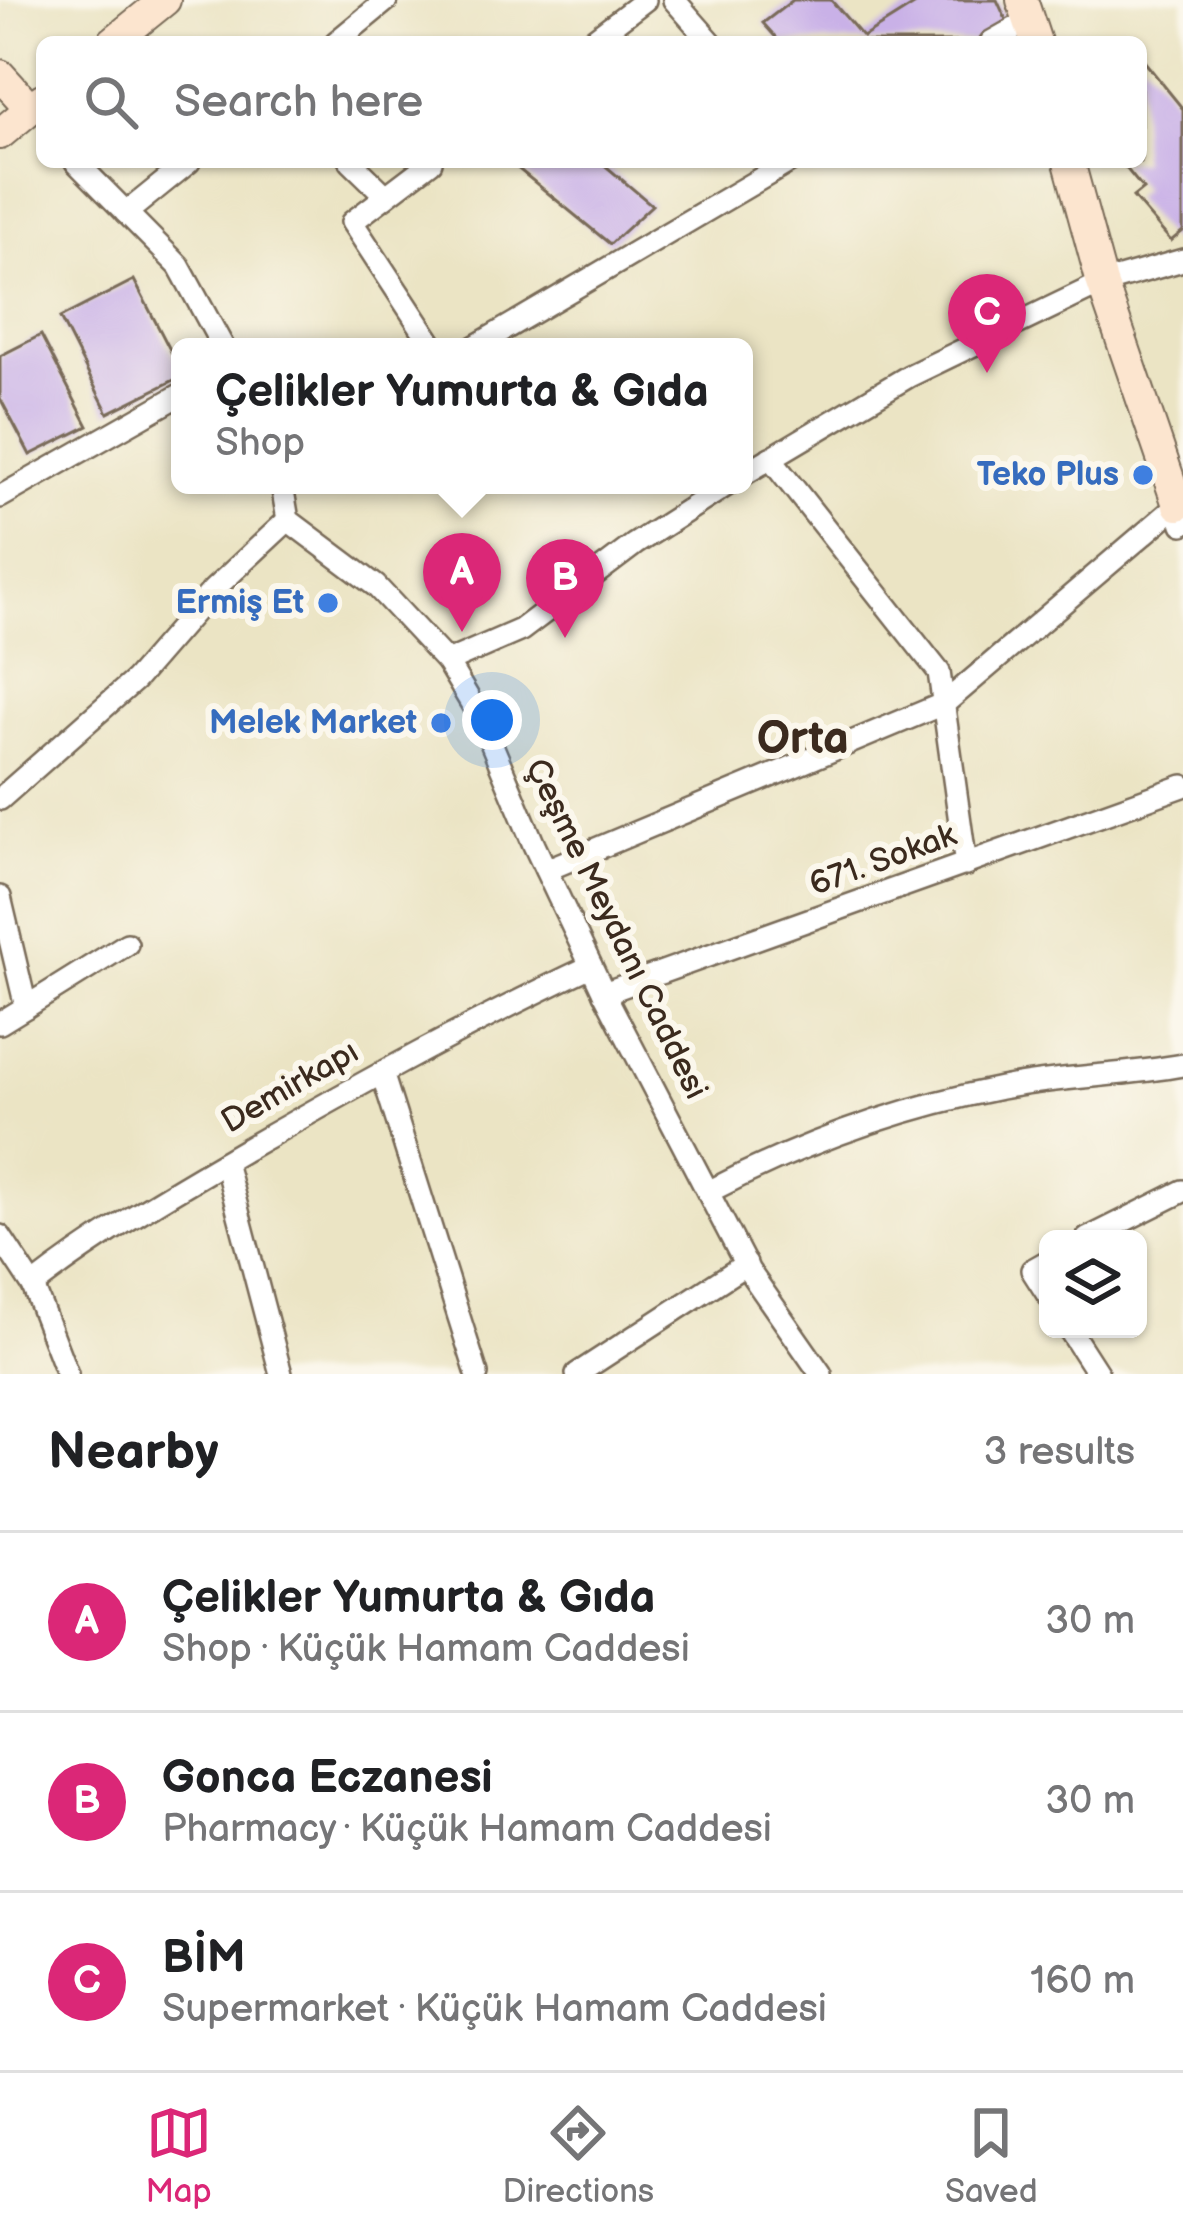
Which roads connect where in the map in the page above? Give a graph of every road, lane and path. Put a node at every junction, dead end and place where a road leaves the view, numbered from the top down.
1 (165, 0) edge
2 (387, 0) edge
3 (646, 0) edge
4 (674, 0) edge
5 (1029, 21) edge
6 (120, 36) edge
7 (343, 36) edge
8 (598, 36) edge
9 (707, 36) edge
10 (1002, 36) edge
11 (0, 75) edge
12 (36, 108) edge
13 (36, 111) edge
14 (0, 134) edge
15 (82, 168) edge
16 (182, 168) edge
17 (357, 168) edge
18 (423, 168) edge
19 (779, 168) edge
20 (1071, 168) edge
21 (386, 196) junction
22 (126, 213) junction
23 (1183, 260) edge
24 (1102, 283) junction
25 (218, 338) edge
26 (428, 338) edge
27 (489, 338) edge
28 (171, 400) edge
29 (770, 458) junction
30 (753, 468) edge
31 (284, 494) edge
32 (713, 494) edge
33 (0, 496) edge
34 (1181, 510) edge
35 (288, 520) junction
36 (447, 662) junction
37 (945, 703) junction
38 (1183, 786) edge
39 (0, 799) edge
40 (966, 865) junction
41 (546, 870) junction
42 (0, 897) edge
43 (127, 944) dead end
44 (591, 966) junction
45 (604, 993) junction
46 (26, 1007) junction
47 (0, 1023) edge
48 (1183, 1064) edge
49 (382, 1072) junction
50 (225, 1162) junction
51 (1183, 1191) edge
52 (708, 1192) junction
53 (1106, 1230) edge
54 (0, 1236) edge
55 (746, 1264) junction
56 (33, 1286) junction
57 (1075, 1338) edge
58 (67, 1374) edge
59 (281, 1374) edge
60 (478, 1374) edge
61 (577, 1374) edge
62 (821, 1374) edge
63 (1097, 1374) edge

1 - 6 main road
2 - 7 street
3 - 8 street
4 - 9 street
5 - 10 street
11 - 12 main road
13 - 14 main road
15 - 22 street
16 - 22 street
17 - 21 street
18 - 21 street
19 - 27 street
20 - 24 main road
21 - 26 street
22 - 25 street
23 - 24 street
24 - 29 street
24 - 34 main road
28 - 33 street
29 - 30 street
29 - 37 street
31 - 35 street
32 - 36 street
34 - 37 street
35 - 36 street, Çeşme Meydanı Caddesi
35 - 39 street
36 - 41 street, Çeşme Meydanı Caddesi
37 - 40 street
37 - 41 street
38 - 40 street, 671. Sokak
40 - 45 street, 671. Sokak
41 - 44 street, Çeşme Meydanı Caddesi
42 - 46 street
43 - 46 street
44 - 45 street, Çeşme Meydanı Caddesi
44 - 49 street, Demirkapı
45 - 52 street, Çeşme Meydanı Caddesi
46 - 47 street
48 - 52 street
49 - 50 street, Demirkapı
49 - 60 street
50 - 56 street, Demirkapı
50 - 59 street
51 - 53 street
52 - 55 street, Çeşme Meydanı Caddesi
54 - 56 street
55 - 61 street
55 - 62 street, Çeşme Meydanı Caddesi
56 - 58 street
57 - 63 street

